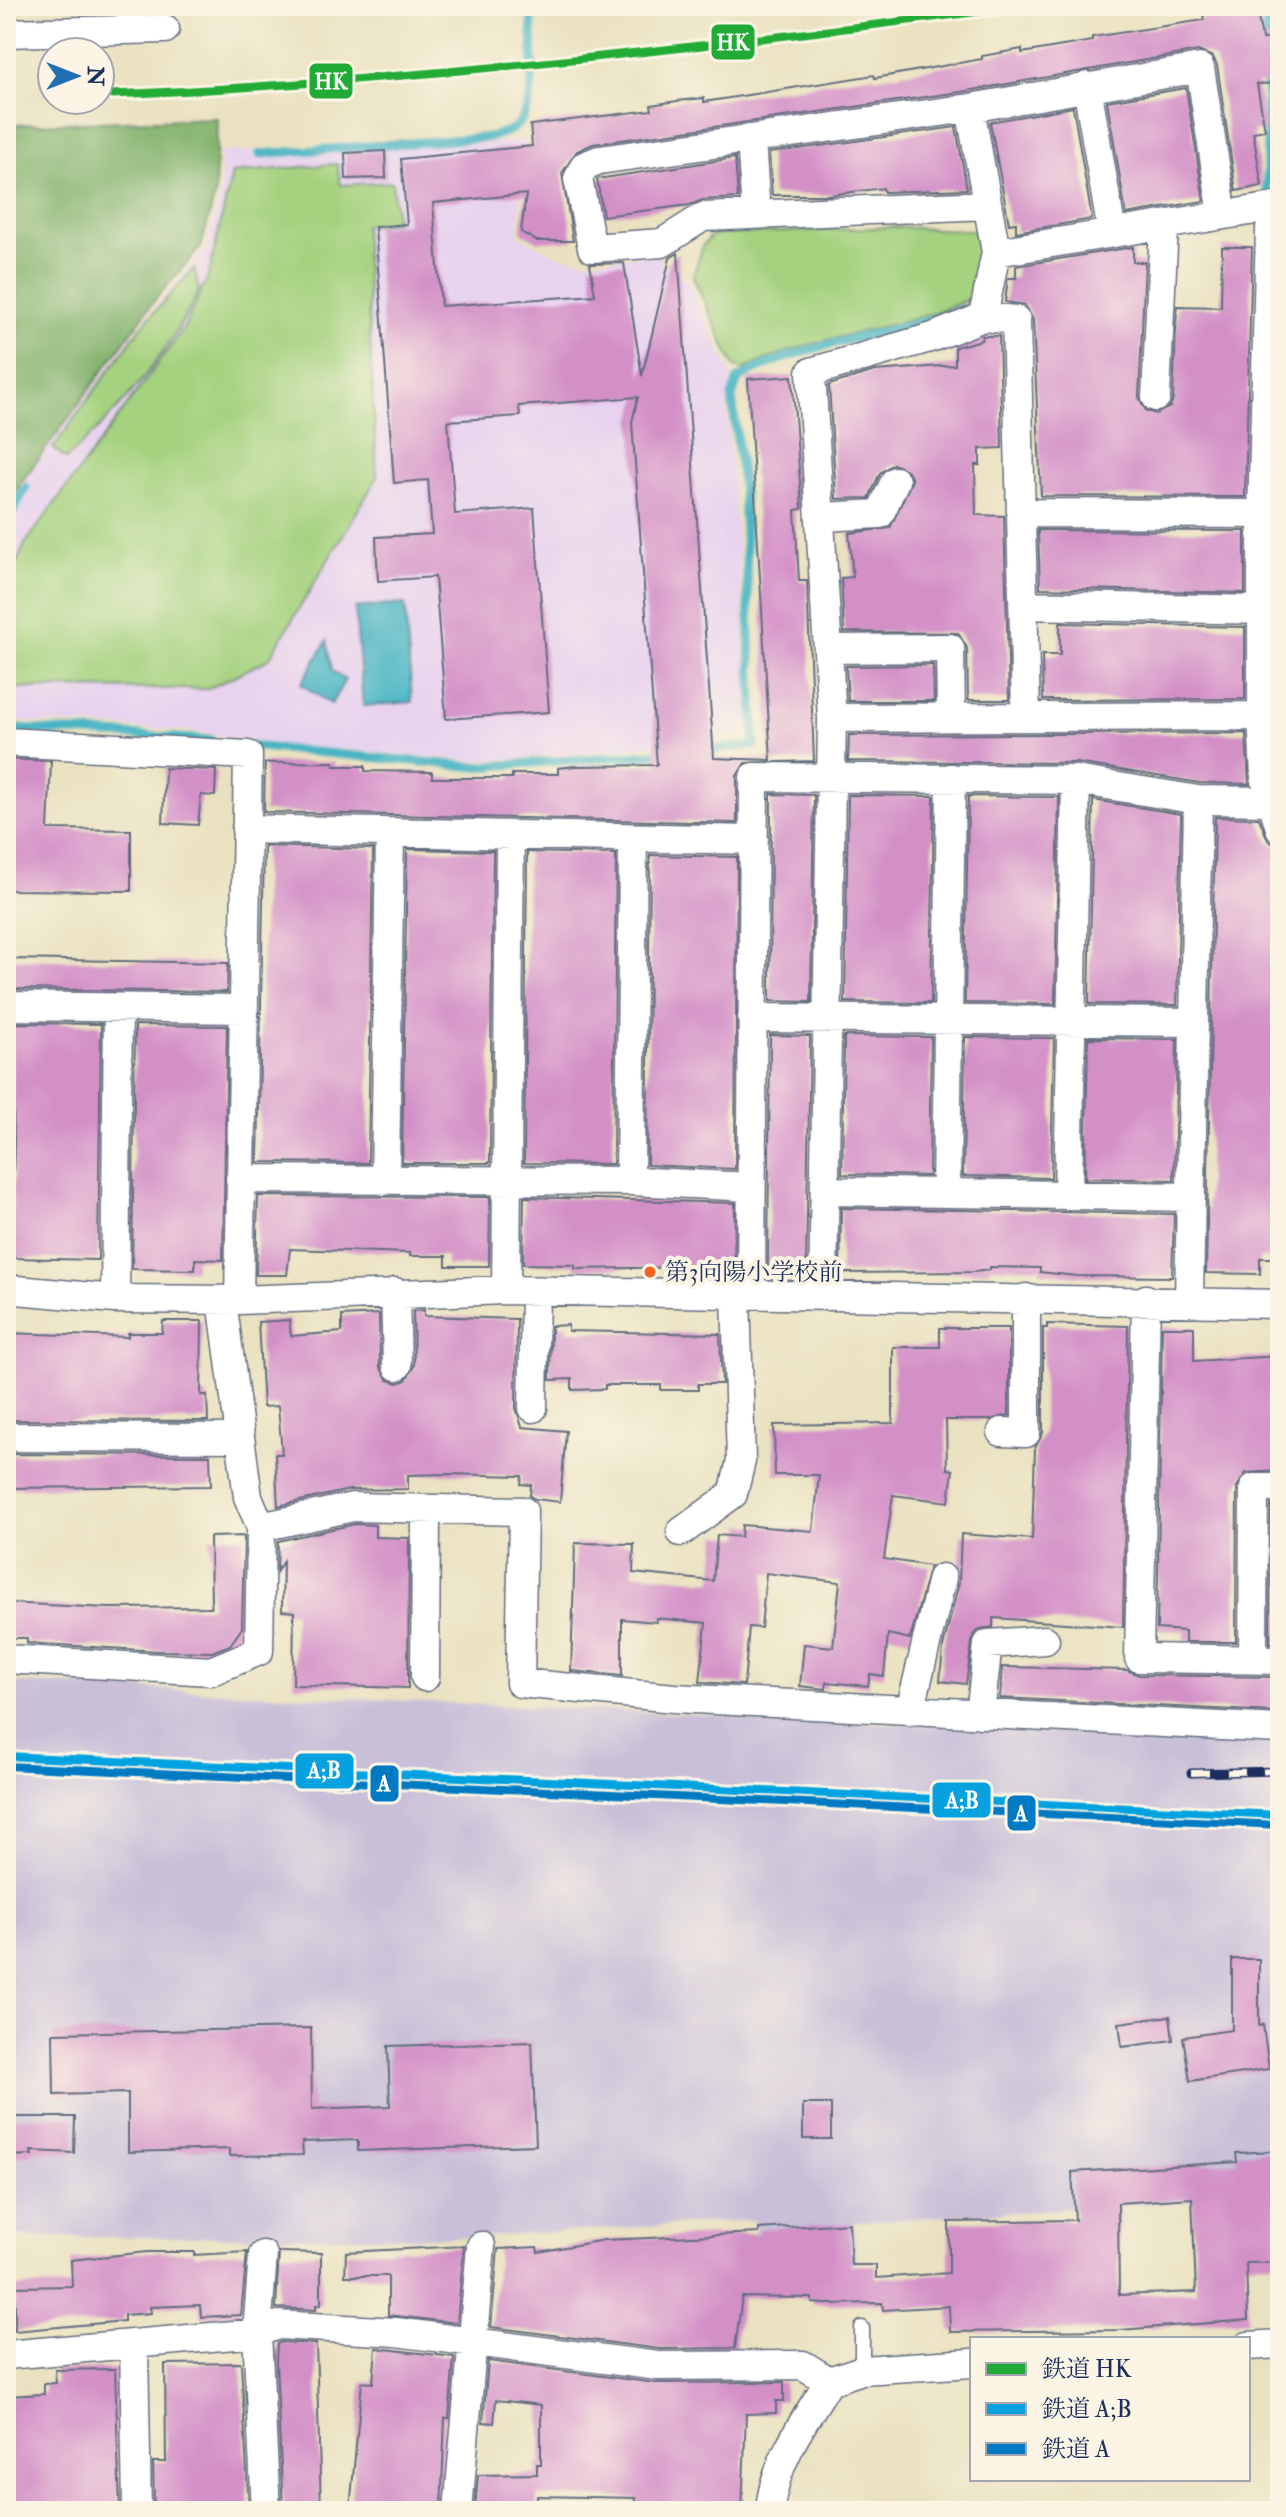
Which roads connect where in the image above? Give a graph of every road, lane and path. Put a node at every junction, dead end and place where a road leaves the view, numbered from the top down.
1 (17, 24) edge
2 (165, 29) dead end
3 (1087, 86) junction
4 (970, 108) junction
5 (751, 139) junction
6 (987, 205) junction
7 (1280, 205) edge
8 (756, 214) junction
9 (1223, 215) junction
10 (1164, 225) junction
11 (1112, 233) junction
12 (996, 252) junction
13 (983, 317) junction
14 (1274, 325) edge
15 (1156, 397) dead end
16 (895, 481) dead end
17 (1271, 482) edge
18 (1023, 513) junction
19 (1262, 514) junction
20 (822, 517) junction
21 (1269, 602) edge
22 (1023, 605) junction
23 (828, 649) junction
24 (1026, 714) junction
25 (951, 716) junction
26 (1262, 716) junction
27 (832, 718) junction
28 (6, 742) edge
29 (1272, 745) edge
30 (951, 778) junction
31 (831, 779) junction
32 (1076, 780) junction
33 (1198, 800) junction
34 (1271, 801) junction
35 (1280, 828) edge
36 (246, 829) junction
37 (390, 833) junction
38 (510, 836) junction
39 (633, 838) junction
40 (754, 840) junction
41 (6, 1006) edge
42 (118, 1008) junction
43 (243, 1009) junction
44 (752, 1018) junction
45 (826, 1018) junction
46 (947, 1020) junction
47 (1071, 1022) junction
48 (1192, 1022) junction
49 (240, 1179) junction
50 (385, 1181) junction
51 (507, 1181) junction
52 (630, 1181) junction
53 (751, 1187) junction
54 (825, 1191) junction
55 (946, 1191) junction
56 (1068, 1194) junction
57 (1189, 1197) junction
58 (6, 1289) edge
59 (506, 1290) junction
60 (395, 1292) junction
61 (535, 1292) junction
62 (744, 1295) junction
63 (823, 1296) junction
64 (1026, 1298) junction
65 (115, 1299) junction
66 (1146, 1299) junction
67 (231, 1300) junction
68 (1189, 1300) junction
69 (1280, 1304) edge
70 (397, 1366) dead end
71 (533, 1408) dead end
72 (1002, 1432) dead end
73 (6, 1437) edge
74 (239, 1438) junction
75 (1280, 1488) edge
76 (426, 1509) junction
77 (261, 1527) junction
78 (681, 1532) dead end
79 (942, 1578) dead end
80 (1045, 1640) dead end
81 (6, 1659) edge
82 (1267, 1660) edge
83 (425, 1677) dead end
84 (910, 1711) junction
85 (980, 1714) junction
86 (1280, 1729) edge
87 (481, 2246) dead end
88 (263, 2255) dead end
89 (862, 2328) dead end
90 (257, 2333) junction
91 (474, 2340) junction
92 (1280, 2344) edge
93 (134, 2345) junction
94 (1250, 2346) edge
95 (6, 2355) edge
96 (970, 2363) edge
97 (862, 2370) junction
98 (829, 2381) junction
99 (137, 2511) edge
100 (266, 2511) edge
101 (458, 2511) edge
102 (770, 2511) edge

1 - 2 street
3 - 4 street
3 - 9 street
3 - 11 street
4 - 5 street
4 - 6 street
5 - 8 street
5 - 8 street
6 - 8 street
6 - 12 street
7 - 9 street
7 - 14 street
9 - 10 street
10 - 11 street
10 - 15 street
11 - 12 street
12 - 13 street
13 - 18 street
13 - 20 street
14 - 17 street
16 - 20 street
17 - 19 street
18 - 19 street
18 - 22 street
19 - 21 street
20 - 23 street
21 - 22 street
21 - 26 street
22 - 24 street
23 - 25 street
23 - 27 street
24 - 25 street
24 - 26 street
25 - 27 street
26 - 29 street
27 - 31 street
28 - 36 street
29 - 34 street
30 - 31 street
30 - 32 street
30 - 46 street
31 - 40 street
31 - 45 street
32 - 33 street
32 - 47 street
33 - 34 street
33 - 48 street
34 - 35 street
36 - 37 street
36 - 43 street
37 - 38 street
37 - 50 street
38 - 39 street
38 - 51 street
39 - 40 street
39 - 52 street
40 - 44 street
41 - 42 street
42 - 43 street
42 - 65 street
43 - 49 street
44 - 45 street
44 - 53 street
45 - 46 street
45 - 54 street
46 - 47 street
46 - 55 street
47 - 48 street
47 - 56 street
48 - 57 street
49 - 50 street
49 - 67 street
50 - 51 street
51 - 52 street
51 - 59 street
52 - 53 street
53 - 62 street
54 - 55 street
54 - 63 street
55 - 56 street
56 - 57 street
57 - 68 street
58 - 65 street
59 - 60 street
59 - 61 street
60 - 67 street
60 - 70 street
61 - 62 street
61 - 71 street
62 - 63 street
62 - 78 street
63 - 64 street
64 - 66 street
64 - 72 street
65 - 67 street
66 - 68 street
66 - 82 street
67 - 74 street
68 - 69 street
73 - 74 street
74 - 77 street
75 - 82 street
76 - 77 street
76 - 83 street
76 - 84 street
77 - 81 street
79 - 84 street
80 - 85 street
84 - 85 street
85 - 86 street
87 - 91 street
88 - 90 street
89 - 97 lane
90 - 91 street
90 - 93 street
90 - 100 street
91 - 98 street
91 - 101 street
92 - 94 street
93 - 95 street
93 - 99 street
96 - 97 street
97 - 98 street
98 - 102 street

